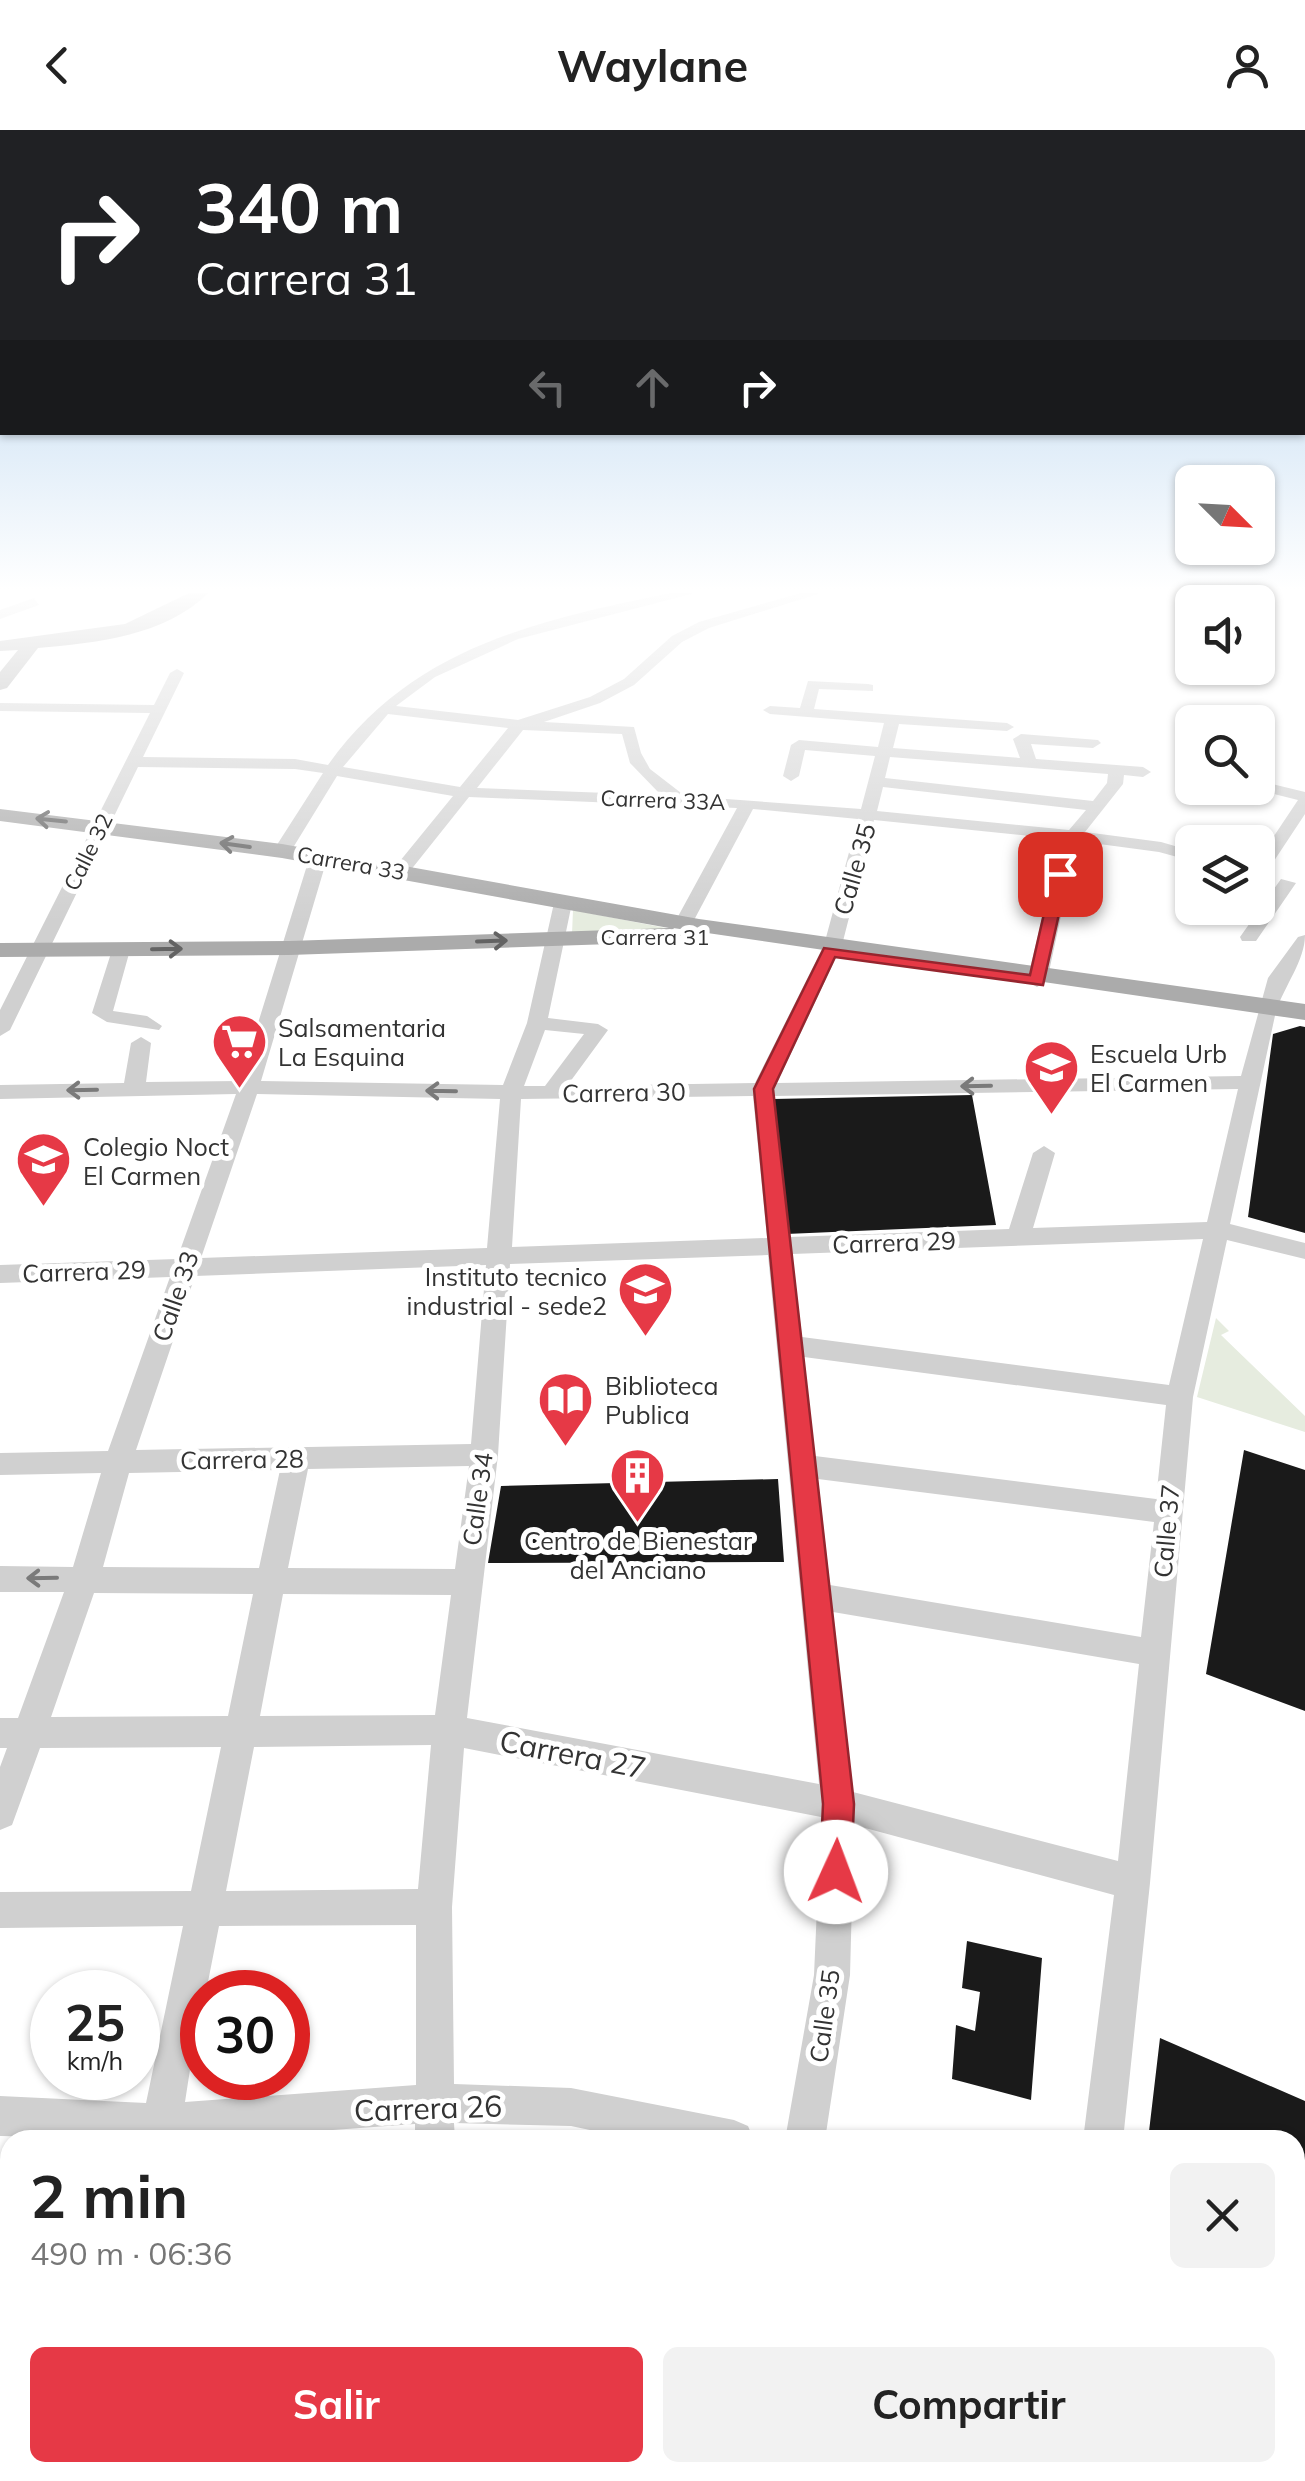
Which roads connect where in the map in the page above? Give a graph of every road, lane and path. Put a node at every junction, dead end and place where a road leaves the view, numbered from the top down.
1 (162, 703) edge
2 (396, 703) edge
3 (582, 703) edge
4 (809, 703) edge
5 (0, 707) edge
6 (159, 709) junction
7 (387, 710) junction
8 (770, 710) dead end
9 (806, 712) junction
10 (893, 718) junction
11 (519, 725) junction
12 (1006, 727) dead end
13 (1093, 743) dead end
14 (886, 754) junction
15 (133, 762) junction
16 (1031, 765) junction
17 (331, 770) junction
18 (1116, 770) junction
19 (1143, 772) dead end
20 (791, 776) dead end
21 (878, 782) junction
22 (1275, 791) edge
23 (461, 792) junction
24 (1305, 800) edge
25 (682, 801) junction
26 (747, 804) junction
27 (1097, 806) junction
28 (0, 815) edge
29 (870, 815) junction
30 (101, 826) junction
31 (1073, 836) junction
32 (1275, 847) edge
33 (282, 851) junction
34 (1175, 851) edge
35 (318, 859) junction
36 (400, 872) junction
37 (1296, 886) edge
38 (563, 903) junction
39 (692, 924) junction
40 (1249, 937) dead end
41 (558, 939) junction
42 (1305, 940) edge
43 (289, 948) junction
44 (831, 948) junction
45 (0, 950) edge
46 (40, 950) junction
47 (121, 950) junction
48 (1038, 976) junction
49 (1268, 1007) junction
50 (1305, 1012) edge
51 (1305, 1020) edge
52 (537, 1023) junction
53 (0, 1030) edge
54 (1249, 1082) junction
55 (249, 1087) junction
56 (763, 1089) junction
57 (134, 1090) junction
58 (0, 1092) edge
59 (511, 1092) junction
60 (551, 1093) junction
61 (1044, 1153) dead end
62 (1220, 1230) junction
63 (1019, 1237) junction
64 (781, 1246) junction
65 (1305, 1251) edge
66 (502, 1256) junction
67 (184, 1268) junction
68 (0, 1274) edge
69 (787, 1345) junction
70 (1180, 1397) junction
71 (484, 1456) junction
72 (296, 1458) junction
73 (118, 1461) junction
74 (0, 1464) edge
75 (804, 1466) junction
76 (1168, 1512) junction
77 (85, 1577) junction
78 (272, 1578) junction
79 (0, 1579) edge
80 (466, 1582) junction
81 (816, 1596) junction
82 (1154, 1653) junction
83 (449, 1730) junction
84 (243, 1732) junction
85 (15, 1733) edge
86 (838, 1804) junction
87 (0, 1813) edge
88 (1134, 1883) junction
89 (434, 1907) junction
90 (217, 1909) junction
91 (0, 1910) edge
92 (0, 2116) edge
93 (436, 2122) edge
94 (161, 2123) junction
95 (685, 2130) edge
96 (807, 2130) edge
97 (1104, 2130) edge

1 - 6 street, Calle 32
2 - 7 street
3 - 11 street
4 - 9 street
5 - 6 street
6 - 15 street, Calle 32
7 - 11 street
7 - 17 street
8 - 9 street
9 - 10 street
10 - 12 street
10 - 14 street, Calle 35
11 - 23 street
11 - 25 street
13 - 16 street
14 - 16 street
14 - 20 street
14 - 21 street, Calle 35
15 - 17 street, Carrera 33A
15 - 30 street, Calle 32
16 - 18 street
17 - 23 street, Carrera 33A
17 - 33 street
18 - 19 street
18 - 27 street
21 - 27 street
21 - 29 street, Calle 35
22 - 24 street
23 - 25 street, Carrera 33A
23 - 36 street
24 - 32 street
25 - 26 street, Carrera 33A
26 - 29 street, Carrera 33A
26 - 39 street
27 - 31 street
30 -> 28 main road, Carrera 33
29 - 31 street, Carrera 33A
29 - 44 street, Calle 35
33 -> 30 main road, Carrera 33
30 - 46 street, Calle 32
31 - 34 street, Carrera 33A
31 - 48 street
33 - 35 main road, Carrera 33
35 - 36 main road, Carrera 33
35 - 43 street, Calle 33
36 - 38 main road, Carrera 33
37 - 40 street
38 - 39 main road, Carrera 33
38 - 41 street, Calle 34
39 - 44 main road, Carrera 31
43 -> 41 main road, Carrera 31
41 - 44 main road, Carrera 31
41 - 52 street, Calle 34
42 - 49 street, Calle 37
47 -> 43 main road, Carrera 31
43 - 55 street, Calle 33
44 - 48 main road, Carrera 31
44 - 56 street, Calle 35
45 - 46 main road, Carrera 31
46 - 47 main road, Carrera 31
46 - 53 street, Calle 32
47 - 57 street
48 - 49 main road, Carrera 31
49 - 50 main road, Carrera 31
49 - 51 main road, Carrera 31
49 - 54 street, Calle 37
52 - 59 street, Calle 34
52 - 60 street
54 -> 56 street, Carrera 30
54 - 62 street, Calle 37
55 - 57 street, Carrera 30
59 -> 55 street, Carrera 30
55 - 67 street, Calle 33
56 - 60 street, Carrera 30
56 - 64 street, Calle 35
57 -> 58 street, Carrera 30
59 - 60 street, Carrera 30
59 - 66 street, Calle 34
61 - 63 street
62 - 63 street, Carrera 29
62 - 65 street, Carrera 29
62 - 70 street, Calle 37
63 - 64 street, Carrera 29
64 - 66 street, Carrera 29
64 - 69 street, Calle 35
66 - 67 street, Carrera 29
66 - 71 street, Calle 34
67 - 68 street, Carrera 29
67 - 73 street, Calle 33
69 - 70 street
69 - 75 street, Calle 35
70 - 76 street, Calle 37
71 - 72 street, Carrera 28
71 - 80 street, Calle 34
72 - 73 street, Carrera 28
72 - 78 street
73 - 74 street, Carrera 28
73 - 77 street, Calle 33
75 - 76 street
75 - 81 street, Calle 35
76 - 82 street, Calle 37
77 - 78 street
77 -> 79 street
77 - 85 street, Calle 33
78 - 80 street
78 - 84 street
80 - 83 street, Calle 34
81 - 82 street
81 - 86 street, Calle 35
82 - 88 street, Calle 37
83 - 84 street, Carrera 27
83 - 86 street, Carrera 27
83 - 89 street, Calle 34
84 - 85 street, Carrera 27
84 - 90 street
85 - 87 street, Calle 33
86 - 88 street, Carrera 27
86 - 96 street, Calle 35
88 - 97 street, Calle 37
89 - 90 street
89 - 93 street, Calle 34
90 - 91 street
90 - 94 street
92 - 94 street, Carrera 26
93 - 94 street, Carrera 26
93 - 95 street, Carrera 26

